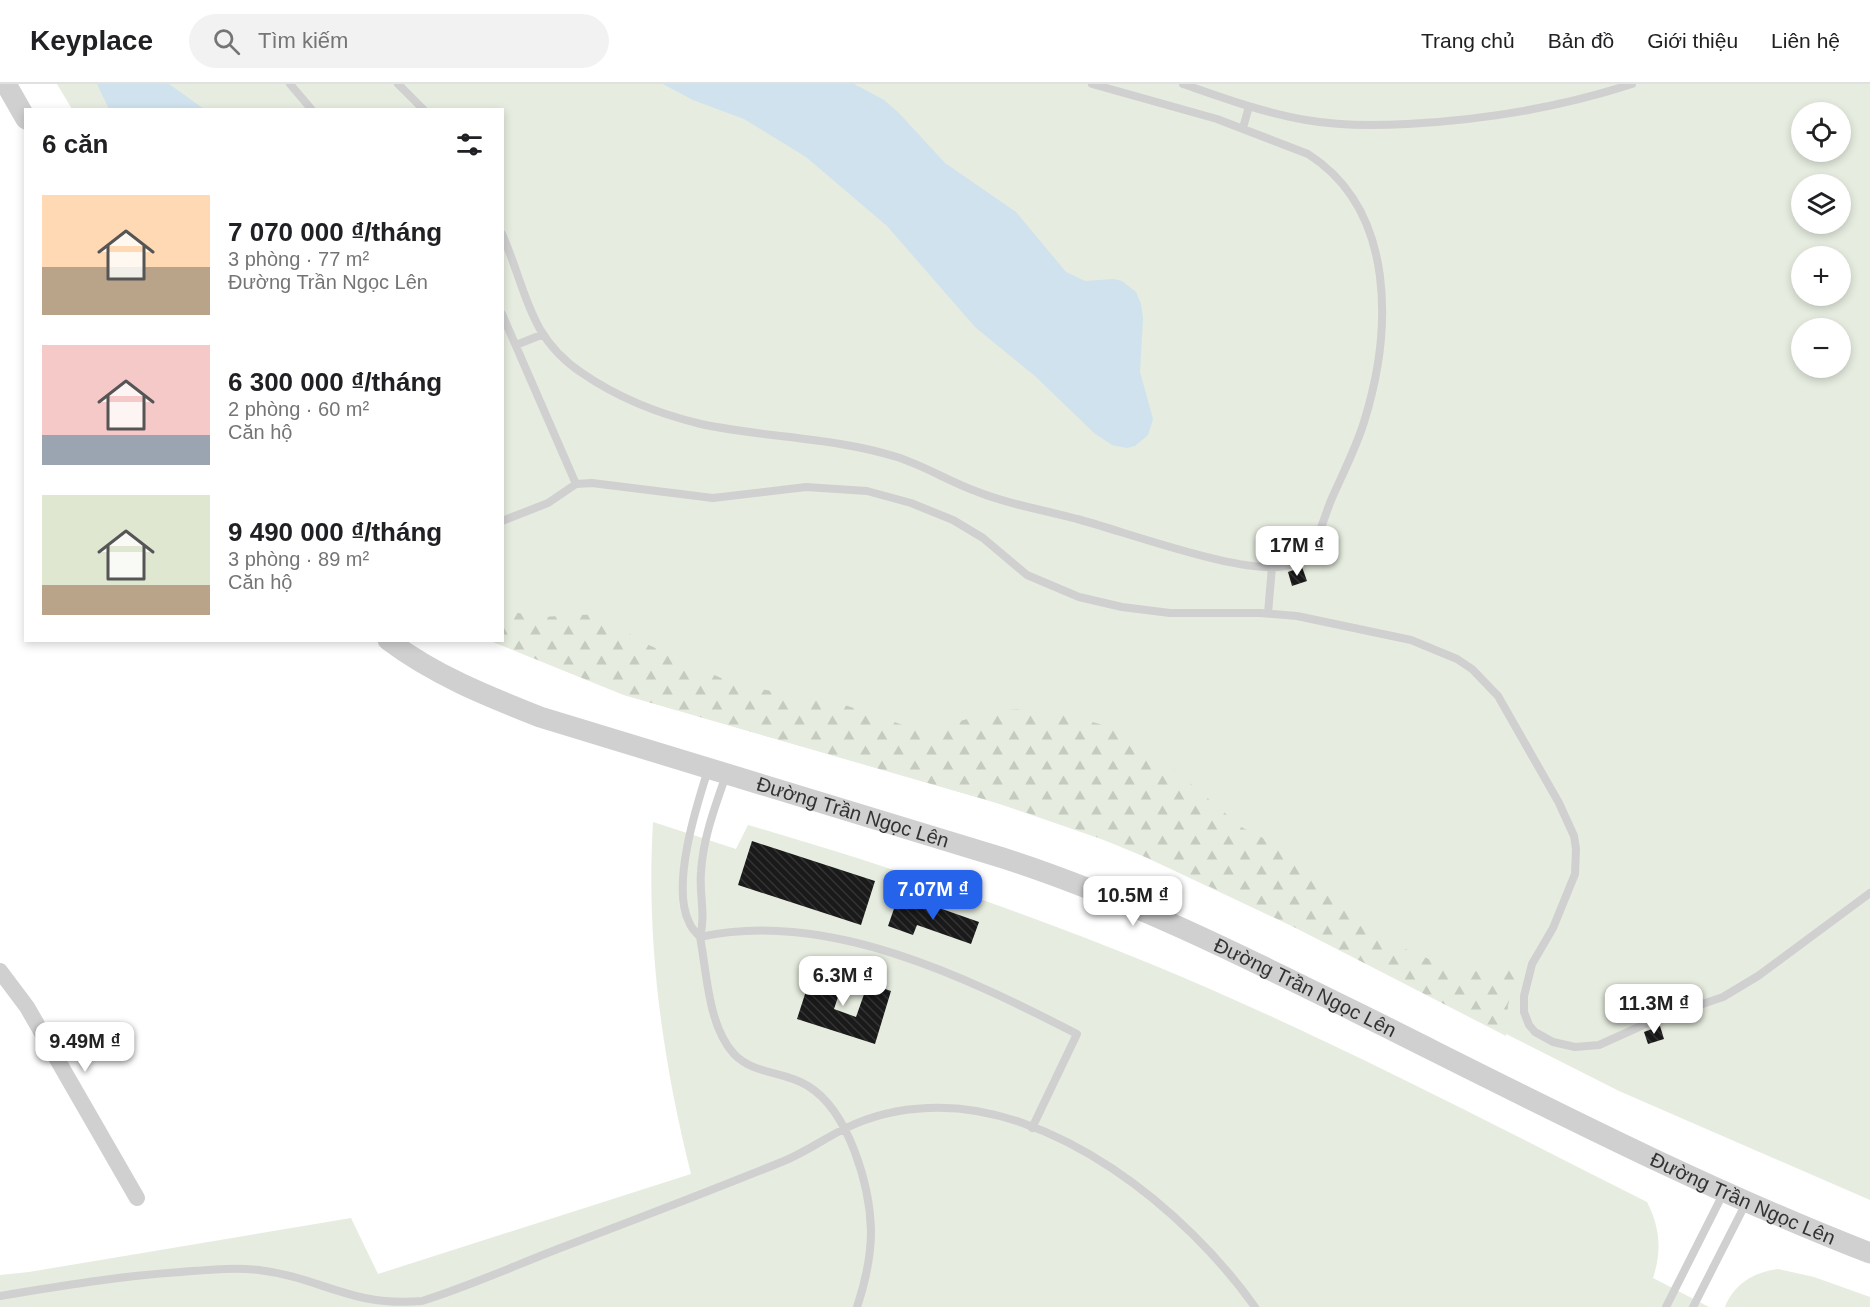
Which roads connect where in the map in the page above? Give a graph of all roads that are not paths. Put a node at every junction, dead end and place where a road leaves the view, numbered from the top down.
1 (6, 84) edge
2 (290, 84) edge
3 (398, 84) edge
4 (1092, 84) edge
5 (1183, 84) edge
6 (1632, 84) edge
7 (1249, 106) junction
8 (310, 108) edge
9 (422, 108) edge
10 (24, 116) edge
11 (1243, 128) junction
12 (504, 239) edge
13 (504, 318) edge
14 (541, 335) junction
15 (516, 345) junction
16 (576, 484) junction
17 (504, 520) edge
18 (1272, 567) junction
19 (1268, 613) junction
20 (391, 642) edge
21 (717, 772) junction
22 (1870, 893) edge
23 (700, 937) junction
24 (0, 971) edge
25 (6, 985) edge
26 (1032, 1128) junction
27 (844, 1129) junction
28 (1724, 1192) junction
29 (137, 1198) dead end
30 (1747, 1202) junction
31 (1870, 1253) edge
32 (0, 1296) edge
33 (857, 1307) edge
34 (1255, 1307) edge
35 (1666, 1307) edge
36 (1693, 1307) edge

1 - 10 street
2 - 8 lane
3 - 9 lane
4 - 11 lane
5 - 7 lane
6 - 7 lane
7 - 11 lane
11 - 18 lane
12 - 14 lane
13 - 15 lane
14 - 15 lane
14 - 18 lane
15 - 16 lane
16 - 17 lane
16 - 19 lane
18 - 19 lane
19 - 22 lane
20 - 21 street, Đường Trần Ngọc Lên
21 - 23 lane
21 - 23 lane
21 - 28 street, Đường Trần Ngọc Lên
23 - 26 lane
23 - 27 lane
24 - 25 street
25 - 29 street
26 - 27 lane
26 - 34 lane
27 - 32 lane
27 - 33 lane
28 - 30 street, Đường Trần Ngọc Lên
28 - 35 lane
30 - 31 street, Đường Trần Ngọc Lên
30 - 36 lane

